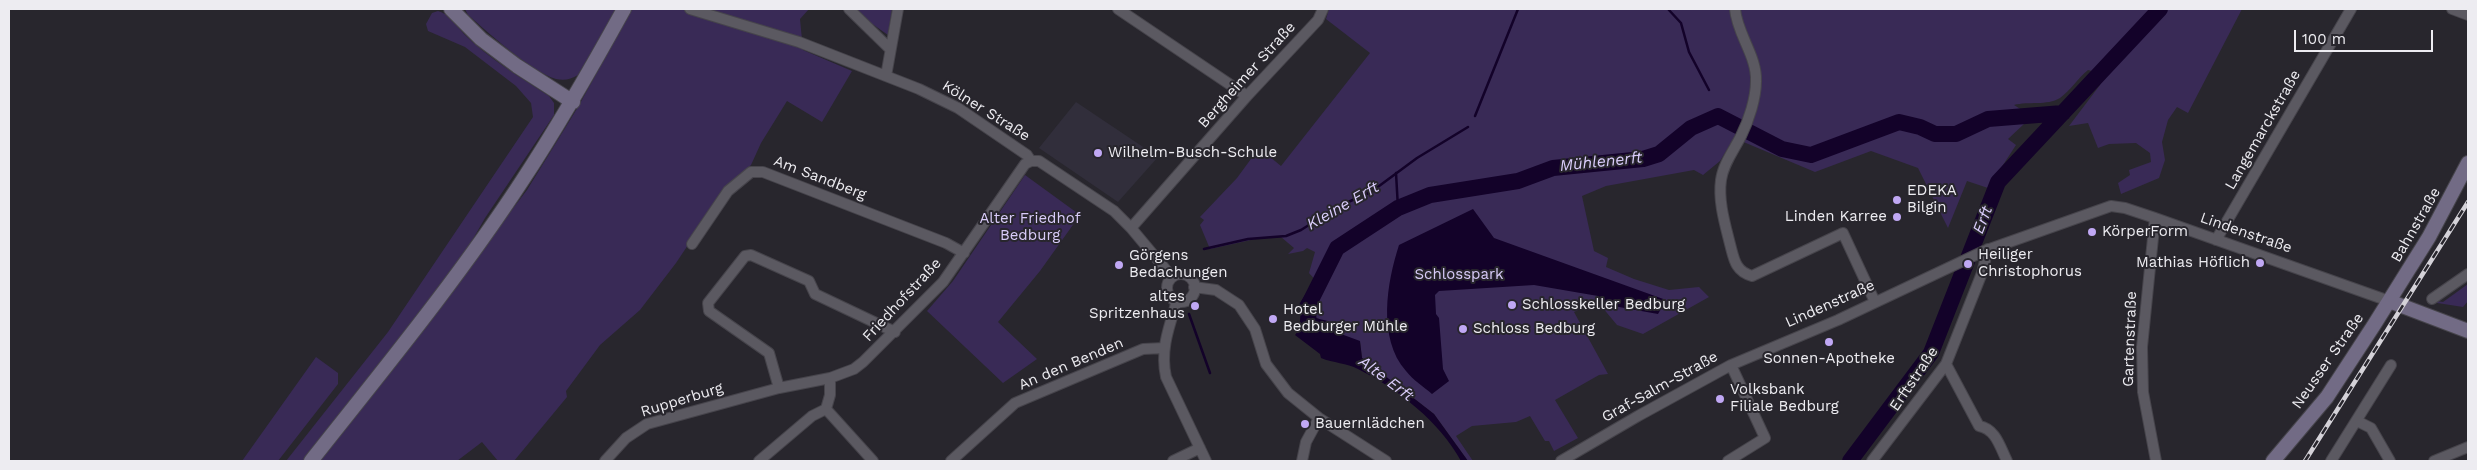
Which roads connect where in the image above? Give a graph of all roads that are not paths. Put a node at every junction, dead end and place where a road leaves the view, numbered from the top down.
1 (451, 9) edge
2 (624, 9) edge
3 (690, 9) edge
4 (849, 9) edge
5 (898, 9) edge
6 (1118, 9) edge
7 (1323, 9) edge
8 (1735, 9) edge
9 (2351, 9) edge
10 (2452, 9) edge
11 (2468, 15) edge
12 (890, 49) junction
13 (886, 76) junction
14 (1247, 96) junction
15 (573, 102) junction
16 (1031, 161) junction
17 (2468, 163) edge
18 (2155, 218) junction
19 (1131, 228) junction
20 (2216, 240) junction
21 (692, 244) dead end
22 (1986, 250) junction
23 (964, 253) junction
24 (2468, 274) edge
25 (1172, 277) junction
26 (1194, 287) junction
27 (2432, 299) dead end
28 (1177, 301) junction
29 (2389, 301) junction
30 (1875, 302) junction
31 (2468, 331) edge
32 (895, 332) junction
33 (1777, 345) joint
34 (1164, 348) junction
35 (1946, 364) junction
36 (1731, 365) junction
37 (2391, 365) dead end
38 (830, 378) junction
39 (779, 388) junction
40 (826, 409) junction
41 (1318, 418) junction
42 (2357, 421) junction
43 (2468, 447) edge
44 (1200, 448) junction
45 (1883, 457) edge
46 (310, 461) edge
47 (605, 461) edge
48 (759, 461) edge
49 (873, 461) edge
50 (951, 461) edge
51 (1173, 461) edge
52 (1206, 461) edge
53 (1302, 461) edge
54 (1386, 461) edge
55 (1561, 461) edge
56 (1728, 461) edge
57 (1872, 461) edge
58 (2007, 461) edge
59 (2156, 461) edge
60 (2273, 461) edge
61 (2331, 461) edge
62 (2390, 461) edge
63 (2434, 461) edge

1 - 15 street
2 - 15 street
3 - 13 street, Kölner Straße
4 - 12 street
5 - 12 street
6 - 14 street
7 - 14 street, Bergheimer Straße
8 - 30 street
9 - 20 street, Langemarckstraße
10 - 11 street
12 - 13 street
13 - 16 street, Kölner Straße
14 - 19 street, Bergheimer Straße
15 - 46 street
16 - 19 street, Kölner Straße
16 - 23 street, Friedhofstraße
17 - 29 street, Bahnstraße
18 - 20 street, Lindenstraße
18 - 22 street, Lindenstraße
18 - 59 street, Gartenstraße
19 - 25 street, Kölner Straße
20 - 29 street, Lindenstraße
21 - 23 street, Am Sandberg
22 - 30 street, Lindenstraße
22 - 35 street, Erftstraße
23 - 32 street, Friedhofstraße
24 - 27 street
25 - 26 street
25 - 28 street
26 - 28 street
26 - 41 street
28 - 34 street
29 - 31 street, Lindenstraße
29 - 60 street, Neusser Straße
30 - 33 street, Lindenstraße
32 - 38 street, Friedhofstraße
32 - 39 street
33 - 36 street, Graf-Salm-Straße
34 - 44 street
34 - 50 street, An den Benden
35 - 45 street, Erftstraße
35 - 58 street
36 - 55 street, Graf-Salm-Straße
36 - 56 street
37 - 42 street
38 - 39 street, Friedhofstraße
38 - 40 street
39 - 47 street, Rupperburg
40 - 48 street
40 - 49 street
41 - 53 street
41 - 54 street
42 - 61 street
42 - 62 street
43 - 63 street
44 - 51 street
44 - 52 street
45 - 57 street, Erftstraße

